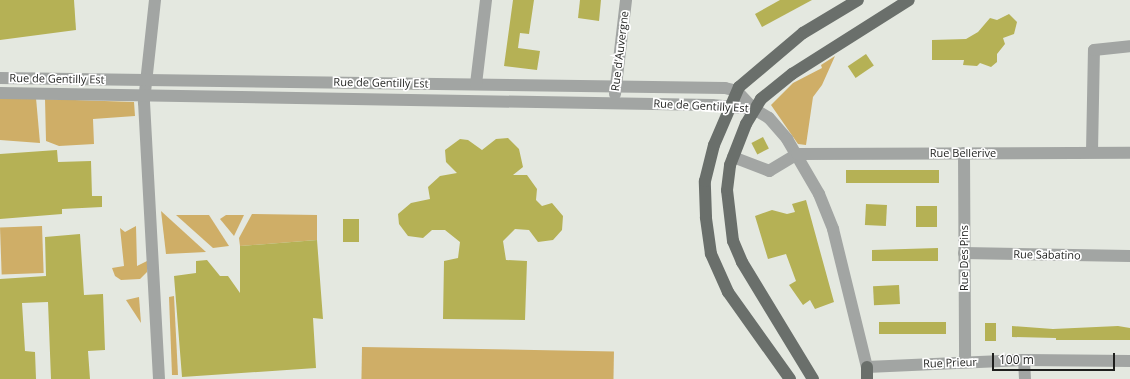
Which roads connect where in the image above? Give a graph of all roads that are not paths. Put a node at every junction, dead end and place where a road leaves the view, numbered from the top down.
1 (155, 0) edge
2 (486, 0) edge
3 (626, 0) edge
4 (858, 0) edge
5 (909, 0) edge
6 (1130, 46) edge
7 (0, 78) edge
8 (26, 79) junction
9 (146, 80) junction
10 (476, 84) junction
11 (616, 86) junction
12 (737, 91) junction
13 (0, 93) edge
14 (26, 94) junction
15 (144, 98) junction
16 (614, 103) junction
17 (730, 105) junction
18 (754, 109) junction
19 (1092, 152) junction
20 (1130, 152) edge
21 (964, 153) junction
22 (797, 154) junction
23 (733, 157) junction
24 (964, 254) junction
25 (1130, 256) edge
26 (1024, 360) junction
27 (1130, 361) edge
28 (965, 362) junction
29 (867, 373) edge
30 (159, 379) edge
31 (790, 379) edge
32 (813, 379) edge
33 (1025, 379) edge

1 - 9 street
2 - 10 street
3 - 11 street, Rue d'Auvergne
4 - 12 main road
5 - 18 main road
6 - 19 street
7 - 8 street, Rue de Gentilly Est
8 - 9 street, Rue de Gentilly Est
8 - 14 street
9 - 10 street, Rue de Gentilly Est
9 - 15 street
10 - 11 street, Rue de Gentilly Est
11 - 12 street, Rue de Gentilly Est
11 - 16 street, Rue d'Auvergne
12 - 17 main road
12 - 18 street, Rue de Gentilly Est
13 - 14 street, Rue de Gentilly Est
14 - 15 street, Rue de Gentilly Est
15 - 16 street, Rue de Gentilly Est
15 - 30 street
16 - 17 street, Rue de Gentilly Est
17 - 18 street, Rue de Gentilly Est
17 - 31 main road
18 - 22 street, Rue de Gentilly Est
18 - 23 main road
19 - 20 street, Rue Bellerive
19 - 21 street, Rue Bellerive
21 - 22 street, Rue Bellerive
21 - 24 street, Rue Des Pins
22 - 23 street
22 - 29 street, Rue de Gentilly Est
23 - 32 main road
24 - 25 street, Rue Sabatino
24 - 28 street, Rue Des Pins
26 - 27 street, Rue Prieur
26 - 28 street, Rue Prieur
26 - 33 street
28 - 29 street, Rue Prieur

